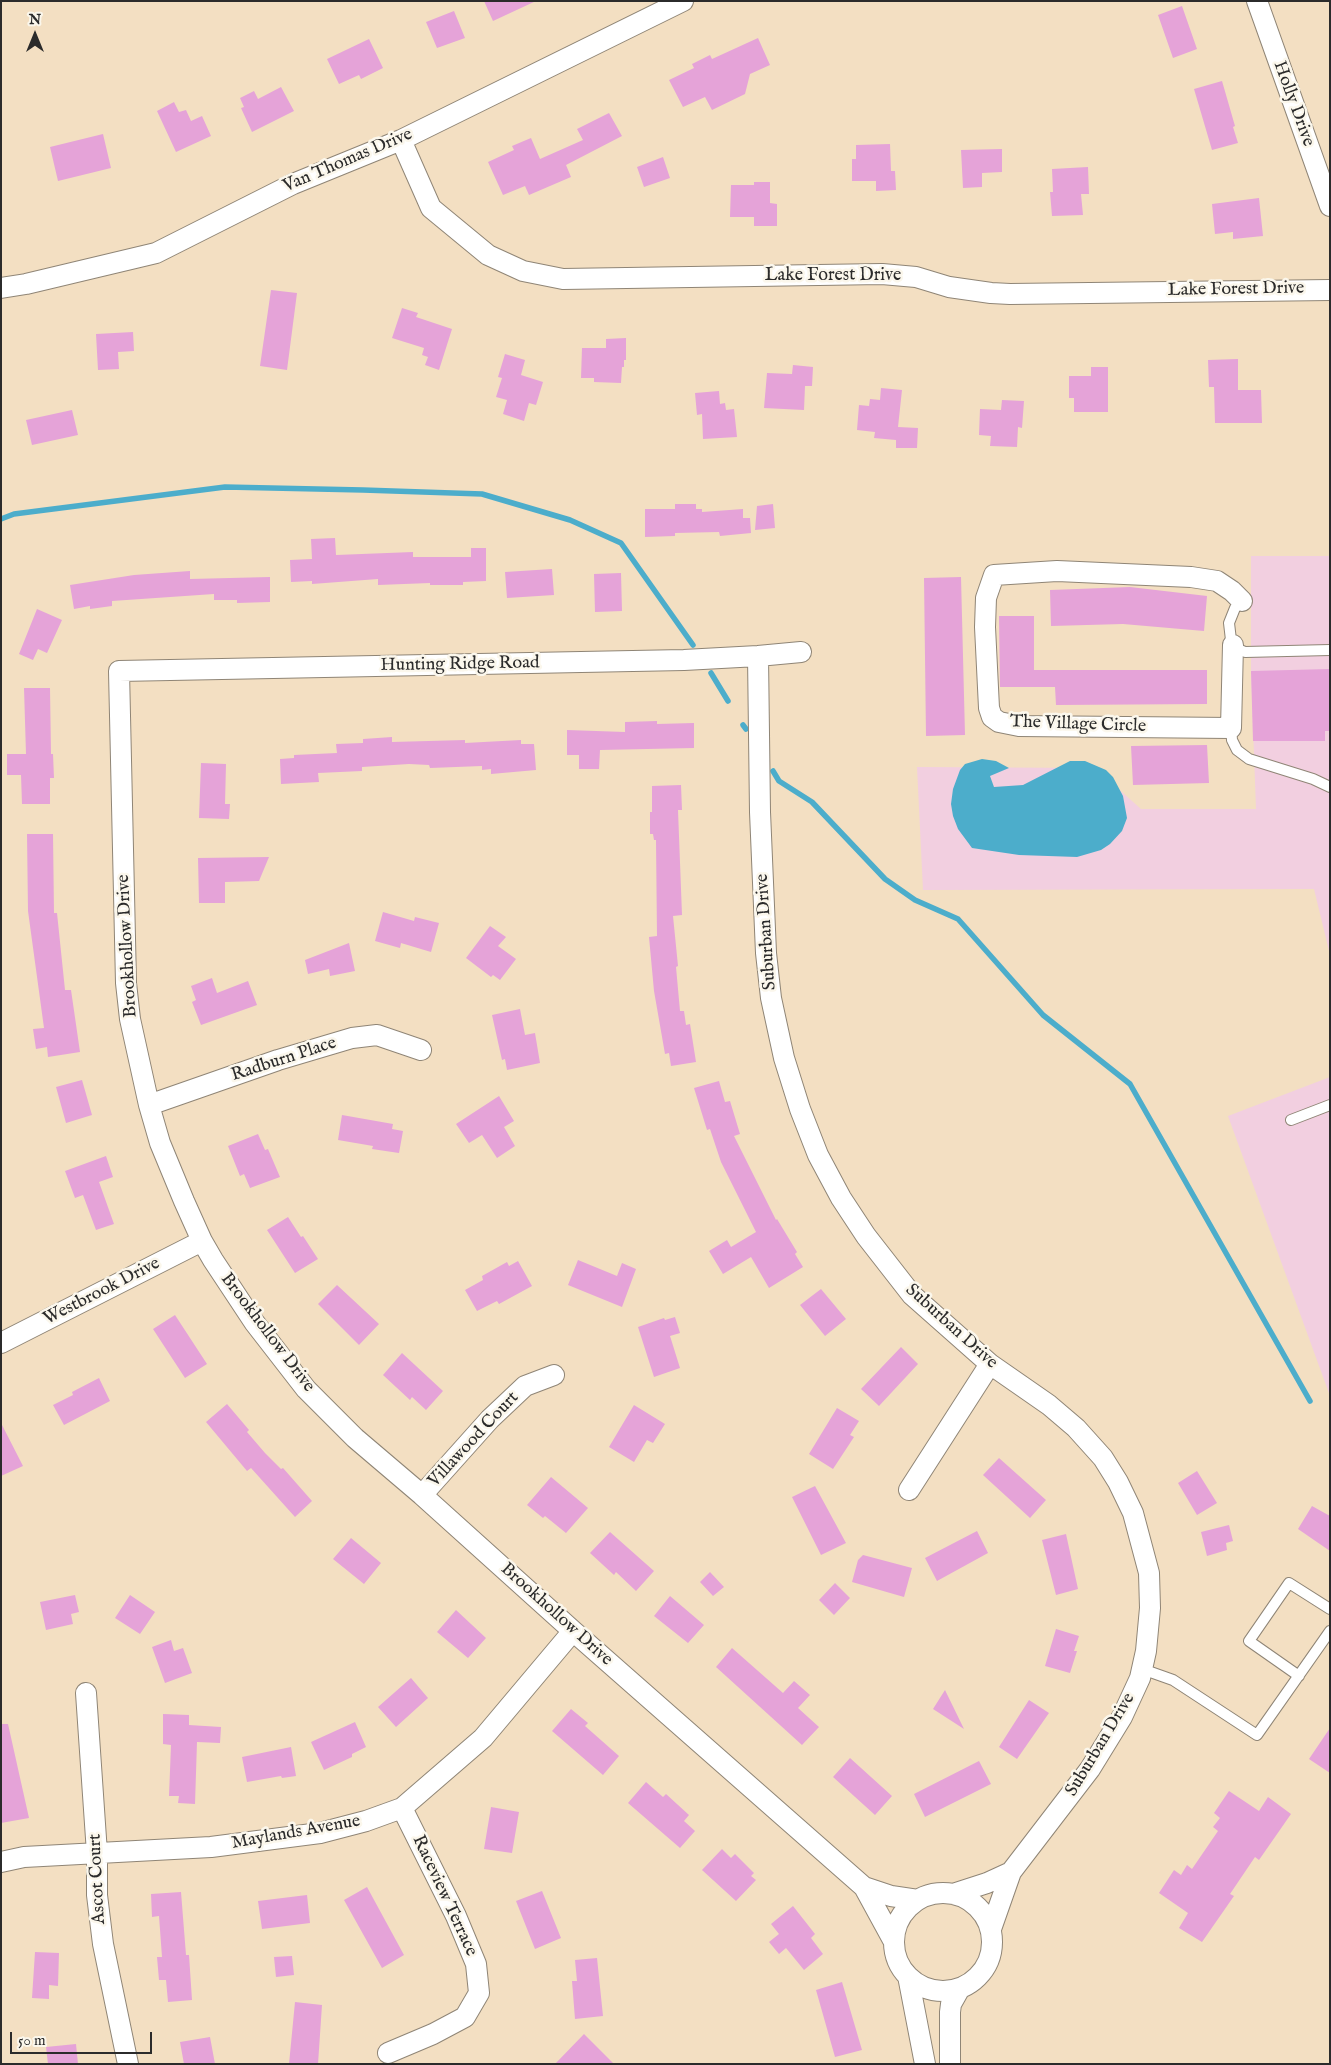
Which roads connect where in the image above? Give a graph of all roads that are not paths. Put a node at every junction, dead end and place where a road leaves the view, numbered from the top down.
1 (683, 1) edge
2 (1257, 1) edge
3 (401, 140) junction
4 (1330, 206) edge
5 (1, 288) edge
6 (1330, 290) edge
7 (1242, 601) joint
8 (1233, 645) junction
9 (1330, 650) edge
10 (801, 652) dead end
11 (758, 656) junction
12 (119, 671) joint
13 (1231, 728) junction
14 (1330, 787) edge
15 (421, 1050) dead end
16 (149, 1105) junction
17 (1330, 1105) edge
18 (1291, 1120) dead end
19 (202, 1241) junction
20 (1, 1343) edge
21 (990, 1364) junction
22 (554, 1375) dead end
23 (909, 1490) dead end
24 (422, 1494) junction
25 (1330, 1609) edge
26 (573, 1631) junction
27 (1330, 1631) edge
28 (1142, 1668) junction
29 (1299, 1676) junction
30 (86, 1693) dead end
31 (402, 1808) junction
32 (97, 1853) junction
33 (1, 1862) edge
34 (1011, 1872) junction
35 (864, 1887) junction
36 (959, 1896) junction
37 (918, 1900) junction
38 (991, 1929) junction
39 (894, 1942) junction
40 (912, 1980) junction
41 (960, 1988) junction
42 (388, 2053) dead end
43 (128, 2064) edge
44 (925, 2064) edge
45 (950, 2064) edge

1 - 3 street, Van Thomas Drive
2 - 4 street, Holly Drive
3 - 5 street, Van Thomas Drive
3 - 6 street, Lake Forest Drive
7 - 8 lane, The Village Circle
7 - 13 street, The Village Circle
8 - 9 lane
8 - 13 street, The Village Circle
10 - 11 street, Hunting Ridge Road
11 - 12 street, Hunting Ridge Road
11 - 21 street, Suburban Drive
12 - 16 street, Brookhollow Drive
13 - 14 lane
15 - 16 street, Radburn Place
16 - 19 street, Brookhollow Drive
17 - 18 lane
19 - 20 street, Westbrook Drive
19 - 24 street, Brookhollow Drive
21 - 23 street
21 - 28 street, Suburban Drive
22 - 24 street, Villawood Court
24 - 26 street, Brookhollow Drive
25 - 29 lane
26 - 31 street, Maylands Avenue
26 - 35 street, Brookhollow Drive
27 - 29 lane
28 - 29 lane
28 - 34 street, Suburban Drive
30 - 32 street, Ascot Court
31 - 32 street, Maylands Avenue
31 - 42 street, Raceview Terrace
32 - 33 street, Maylands Avenue
32 - 43 street, Ascot Court
34 - 36 street, Suburban Drive
34 - 38 street, Suburban Drive
35 - 37 street, Brookhollow Drive
35 - 39 street, Brookhollow Drive
36 - 37 street, Brookhollow Drive
36 - 38 street
37 - 39 street
38 - 41 street, Suburban Drive
39 - 40 street, Brookhollow Drive
40 - 41 street, Suburban Drive
40 - 44 street, Brookhollow Drive
41 - 45 street

